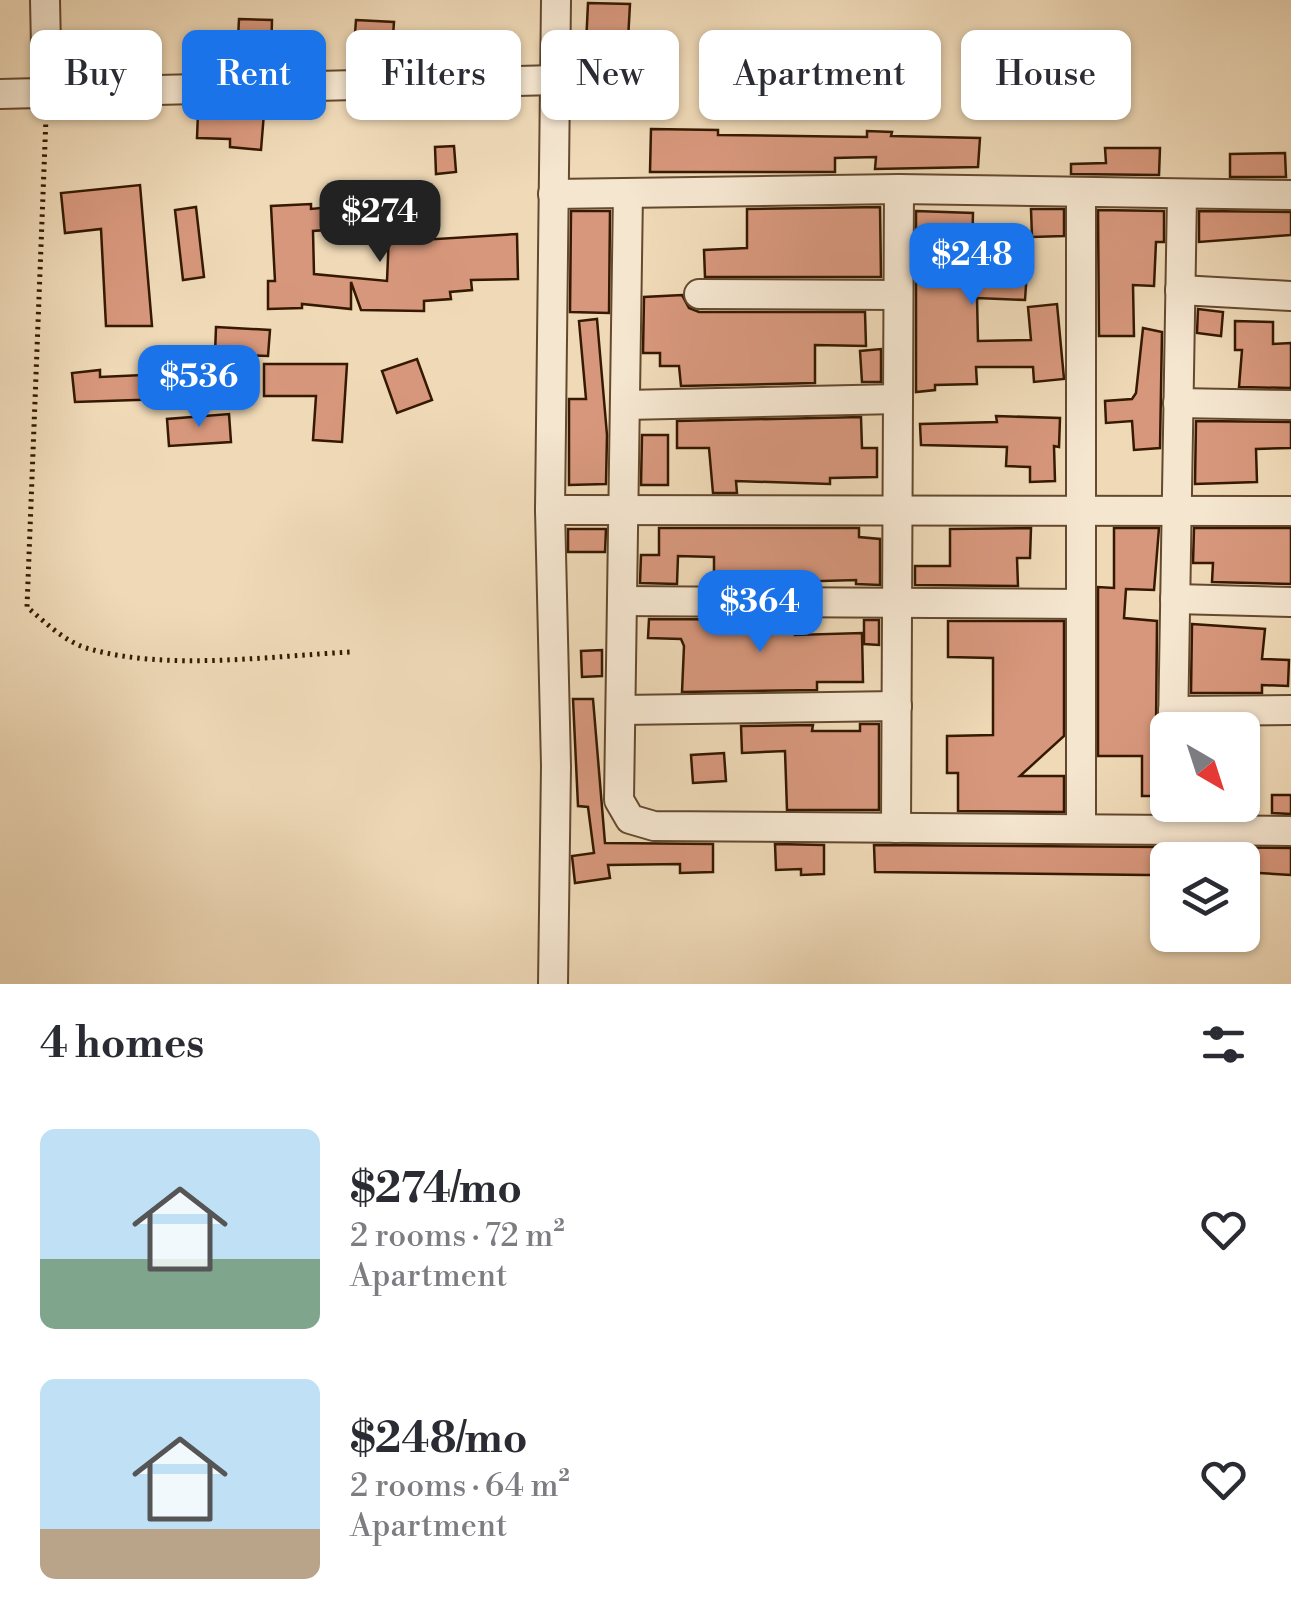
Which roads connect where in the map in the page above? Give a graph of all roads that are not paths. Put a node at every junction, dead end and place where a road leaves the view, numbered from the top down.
1 (45, 0) edge
2 (556, 0) edge
3 (46, 30) edge
4 (556, 30) edge
5 (541, 80) edge
6 (162, 91) edge
7 (0, 94) edge
8 (30, 94) edge
9 (554, 120) edge
10 (899, 190) junction
11 (628, 193) junction
12 (1081, 193) junction
13 (553, 194) junction
14 (1182, 195) junction
15 (1291, 195) edge
16 (1180, 290) junction
17 (699, 294) dead end
18 (898, 295) junction
19 (1291, 296) edge
20 (898, 399) junction
21 (1178, 403) junction
22 (626, 404) junction
23 (1291, 405) edge
24 (550, 510) junction
25 (624, 510) junction
26 (897, 510) junction
27 (1080, 510) junction
28 (1176, 510) junction
29 (1291, 511) edge
30 (1175, 599) junction
31 (622, 601) junction
32 (1291, 602) edge
33 (897, 603) junction
34 (1080, 604) junction
35 (896, 706) junction
36 (621, 710) junction
37 (1291, 710) edge
38 (1173, 712) edge
39 (1260, 713) edge
40 (1150, 819) edge
41 (1219, 822) edge
42 (896, 828) junction
43 (1080, 828) junction
44 (1291, 831) edge
45 (553, 984) edge

1 - 3 street
2 - 4 street
5 - 6 street
7 - 8 street
9 - 13 street
10 - 11 street
10 - 12 street
10 - 18 street
11 - 13 street
11 - 22 street
12 - 14 street
12 - 27 street
13 - 24 street
14 - 15 street
14 - 16 street
16 - 19 street
16 - 21 street
17 - 18 street
18 - 20 street
20 - 22 street
20 - 26 street
21 - 23 street
21 - 28 street
22 - 25 street
24 - 25 street
24 - 45 street
25 - 26 street
25 - 31 street
26 - 27 street
26 - 33 street
27 - 28 street
27 - 34 street
28 - 29 street
28 - 30 street
30 - 32 street
30 - 38 street
31 - 33 street
31 - 36 street
33 - 34 street
33 - 35 street
34 - 43 street
35 - 36 street
35 - 42 street
36 - 42 street
37 - 39 street
40 - 43 street
41 - 44 street
42 - 43 street

